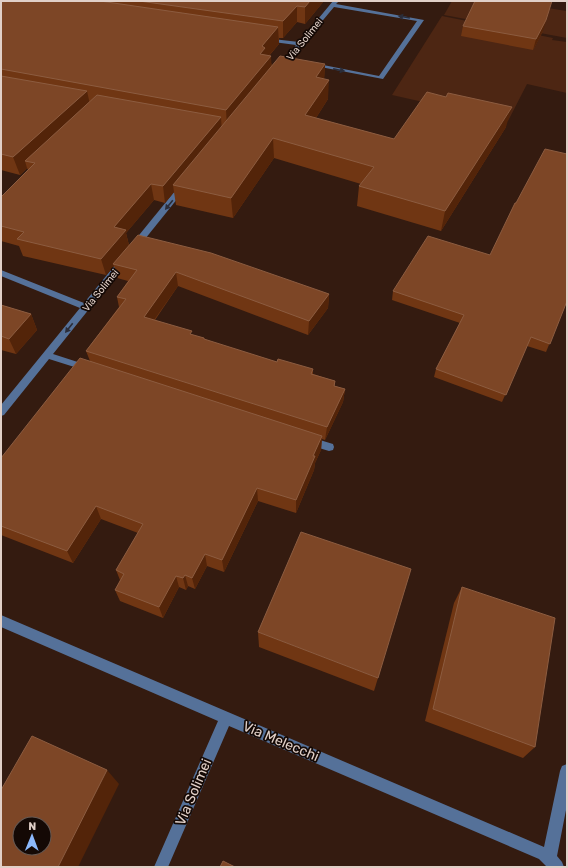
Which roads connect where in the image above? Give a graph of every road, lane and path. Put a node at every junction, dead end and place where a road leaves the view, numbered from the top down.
1 (334, 3) edge
2 (260, 38) edge
3 (300, 44) junction
4 (307, 64) edge
5 (277, 72) edge
6 (186, 184) edge
7 (1, 273) edge
8 (86, 307) junction
9 (48, 355) junction
10 (99, 372) edge
11 (1, 412) edge
12 (299, 438) edge
13 (329, 447) dead end
14 (1, 621) edge
15 (226, 718) junction
16 (567, 771) edge
17 (553, 863) edge
18 (161, 867) edge

1 - 3 street, Via Solimei
4 -> 1 street
2 - 3 street
3 - 5 street, Via Solimei
6 -> 8 street, Via Solimei
7 - 8 street
8 -> 9 street, Via Solimei
9 - 10 street
9 - 11 street, Via Solimei
12 - 13 street
14 - 15 street, Via Melecchi
15 - 17 street, Via Melecchi
15 - 18 street, Via Solimei
16 - 17 street

